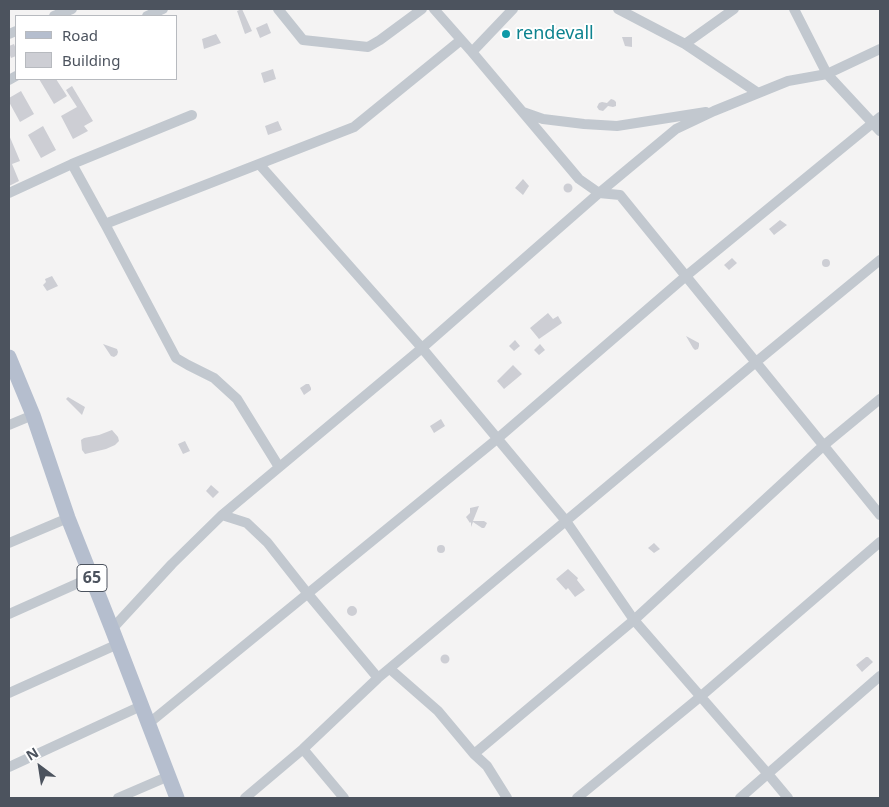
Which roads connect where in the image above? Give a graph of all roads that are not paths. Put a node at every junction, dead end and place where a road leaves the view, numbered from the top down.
1 (72, 9) edge
2 (163, 9) edge
3 (278, 9) edge
4 (422, 9) edge
5 (434, 9) edge
6 (513, 9) edge
7 (618, 9) edge
8 (734, 9) edge
9 (794, 9) edge
10 (57, 15) edge
11 (149, 15) edge
12 (461, 40) junction
13 (686, 44) junction
14 (880, 49) edge
15 (472, 52) junction
16 (826, 74) junction
17 (758, 93) junction
18 (714, 111) junction
19 (522, 112) junction
20 (192, 115) dead end
21 (878, 123) edge
22 (72, 164) junction
23 (259, 164) junction
24 (9, 193) edge
25 (599, 193) junction
26 (105, 224) junction
27 (880, 260) edge
28 (686, 276) junction
29 (422, 348) junction
30 (9, 357) edge
31 (756, 362) junction
32 (880, 399) edge
33 (33, 415) junction
34 (9, 425) edge
35 (497, 439) junction
36 (824, 446) junction
37 (280, 467) junction
38 (880, 515) edge
39 (222, 516) junction
40 (68, 518) junction
41 (566, 521) junction
42 (880, 542) edge
43 (9, 543) edge
44 (92, 577) junction
45 (308, 594) junction
46 (9, 614) edge
47 (634, 620) junction
48 (112, 628) junction
49 (118, 644) junction
50 (390, 668) junction
51 (880, 676) edge
52 (378, 678) junction
53 (9, 693) edge
54 (700, 697) junction
55 (141, 706) junction
56 (148, 724) junction
57 (303, 749) junction
58 (474, 754) junction
59 (9, 767) edge
60 (768, 774) junction
61 (169, 776) junction
62 (118, 798) edge
63 (177, 798) edge
64 (245, 798) edge
65 (344, 798) edge
66 (507, 798) edge
67 (577, 798) edge
68 (740, 798) edge
69 (788, 798) edge

1 - 10 street
2 - 11 street
3 - 4 street
5 - 12 street
6 - 15 street
7 - 13 street
8 - 13 street
9 - 16 street
12 - 15 street
12 - 23 street
13 - 17 street
14 - 16 street
15 - 19 street
16 - 17 street
16 - 21 street
17 - 18 street
18 - 19 street
18 - 25 street
19 - 25 street
20 - 22 street
21 - 28 street
22 - 24 street
22 - 26 street
23 - 26 street
23 - 29 street
25 - 28 street
25 - 29 street
26 - 37 street
27 - 31 street
28 - 31 street
28 - 35 street
29 - 35 street
29 - 37 street
30 - 33 main road, 65
31 - 36 street
31 - 41 street
32 - 36 street
33 - 34 street
33 - 40 main road, 65
35 - 41 street
35 - 45 street
36 - 38 street
36 - 47 street
37 - 39 street
39 - 45 street
39 - 48 street
40 - 43 street
40 - 44 main road, 65
41 - 47 street
41 - 50 street
42 - 54 street
44 - 46 street
44 - 48 main road, 65
45 - 52 street
45 - 56 street
47 - 54 street
47 - 58 street
48 - 49 main road, 65
49 - 53 street
49 - 55 main road, 65
50 - 52 street
50 - 58 street
51 - 60 street
52 - 57 street
54 - 60 street
54 - 67 street
55 - 56 main road, 65
55 - 59 street
56 - 61 main road, 65
57 - 64 street
57 - 65 street
58 - 66 street
60 - 68 street
60 - 69 street
61 - 62 street
61 - 63 main road, 65

